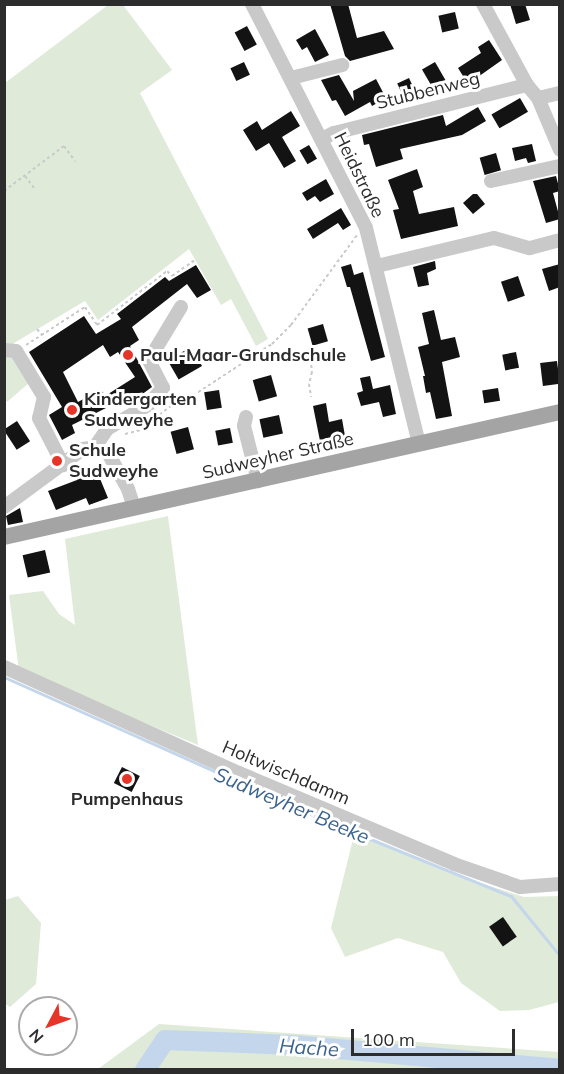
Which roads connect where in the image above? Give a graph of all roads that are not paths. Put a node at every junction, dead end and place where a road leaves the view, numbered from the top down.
1 (252, 4) edge
2 (483, 4) edge
3 (342, 65) dead end
4 (291, 78) junction
5 (527, 85) junction
6 (560, 93) edge
7 (538, 98) junction
8 (322, 139) junction
9 (560, 150) edge
10 (560, 166) edge
11 (491, 181) dead end
12 (560, 240) edge
13 (377, 266) junction
14 (181, 306) dead end
15 (10, 351) edge
16 (560, 412) edge
17 (246, 417) dead end
18 (419, 444) junction
19 (95, 447) junction
20 (63, 465) junction
21 (258, 481) junction
22 (4, 507) edge
23 (134, 508) junction
24 (4, 537) edge
25 (4, 667) edge
26 (560, 884) edge

1 - 4 street, Heidstraße
2 - 5 street
3 - 4 street
4 - 8 street, Heidstraße
5 - 7 street
5 - 8 street, Stubbenweg
6 - 7 street
7 - 9 street
8 - 13 street, Heidstraße
10 - 11 street
12 - 13 street
13 - 18 street, Heidstraße
14 - 19 street
15 - 20 street
16 - 18 main road, Sudweyher Straße
17 - 21 street
18 - 21 main road, Sudweyher Straße
19 - 20 street
19 - 23 street
20 - 22 street
21 - 23 main road, Sudweyher Straße
23 - 24 main road, Sudweyher Straße
25 - 26 street, Holtwischdamm

